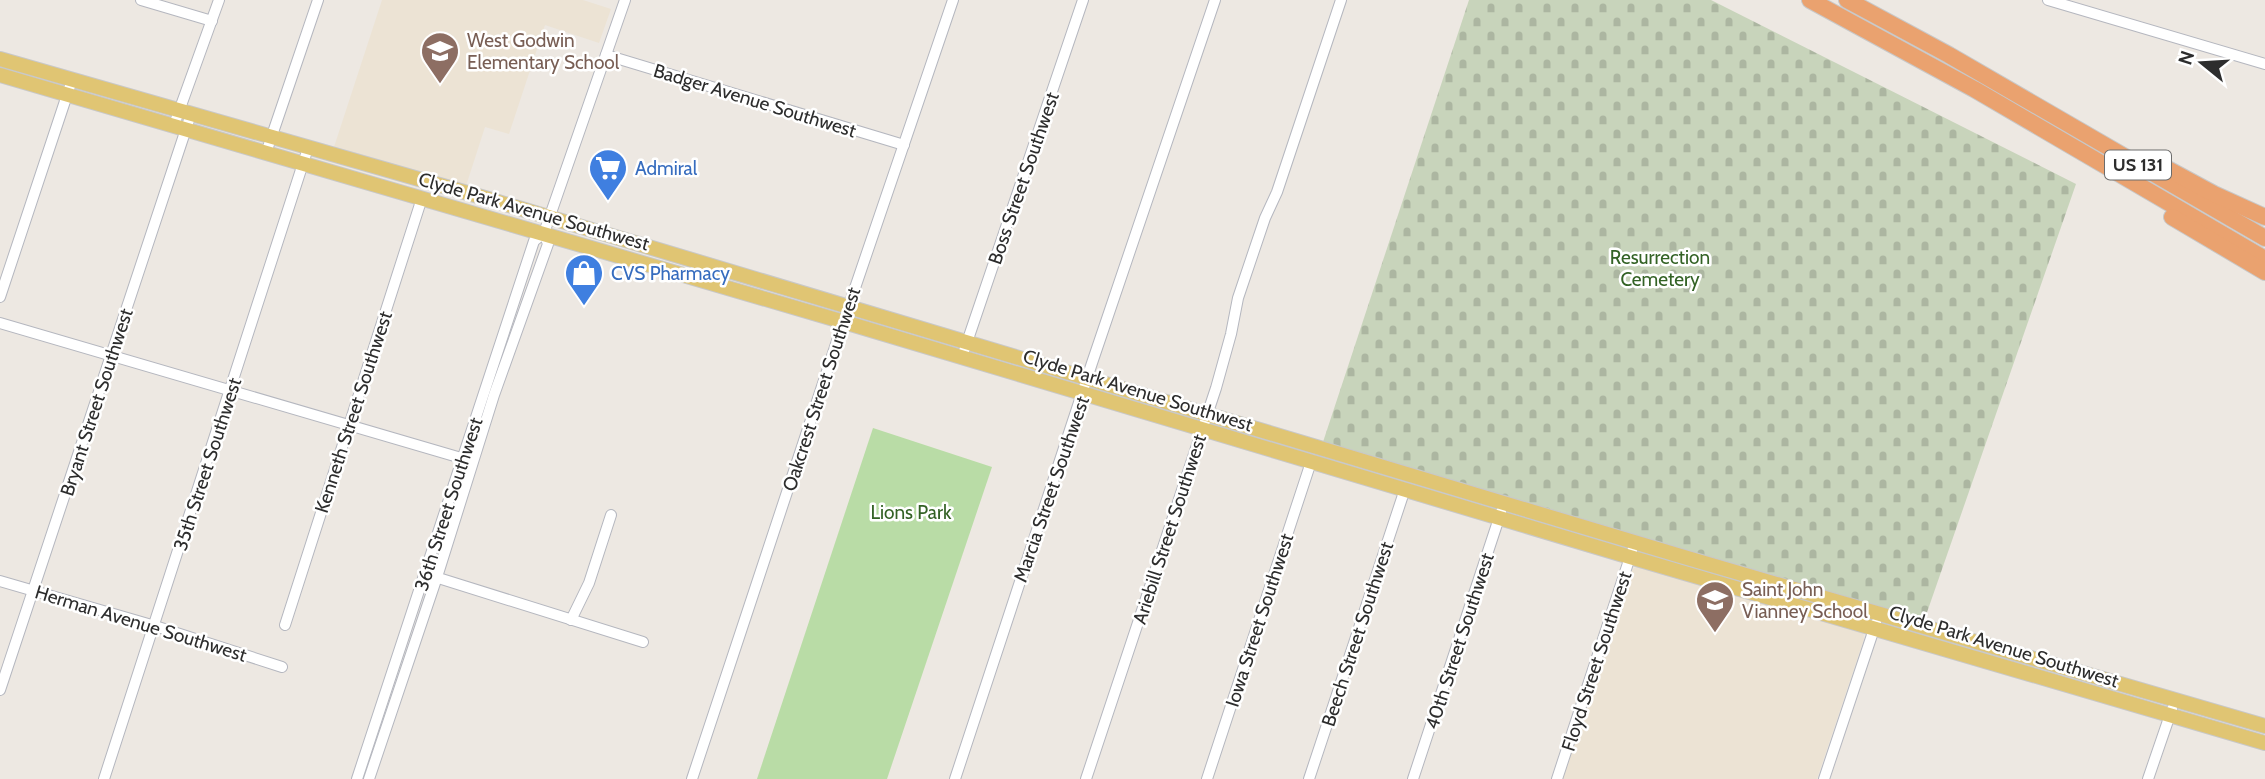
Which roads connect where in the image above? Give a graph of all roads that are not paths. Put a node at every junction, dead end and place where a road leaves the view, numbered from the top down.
1 (141, 0) edge
2 (219, 0) edge
3 (318, 0) edge
4 (625, 0) edge
5 (953, 0) edge
6 (1083, 0) edge
7 (1215, 0) edge
8 (1341, 0) edge
9 (1810, 0) edge
10 (1847, 0) edge
11 (2048, 0) edge
12 (212, 21) junction
13 (606, 55) junction
14 (0, 59) edge
15 (2265, 64) edge
16 (0, 75) edge
17 (72, 80) junction
18 (2012, 91) junction
19 (67, 95) junction
20 (183, 120) junction
21 (271, 137) junction
22 (2061, 140) junction
23 (904, 145) junction
24 (308, 148) junction
25 (266, 153) junction
26 (303, 163) junction
27 (422, 198) junction
28 (2265, 217) edge
29 (549, 218) junction
30 (544, 233) junction
31 (2265, 238) edge
32 (2265, 259) edge
33 (2265, 272) edge
34 (0, 298) edge
35 (849, 307) junction
36 (844, 322) junction
37 (0, 323) edge
38 (964, 350) junction
39 (112, 356) junction
40 (1085, 386) junction
41 (230, 390) junction
42 (1204, 422) junction
43 (349, 425) junction
44 (468, 460) junction
45 (1311, 462) junction
46 (1405, 489) junction
47 (1504, 503) junction
48 (611, 515) dead end
49 (1499, 518) junction
50 (1635, 542) junction
51 (1630, 557) junction
52 (425, 575) junction
53 (437, 577) junction
54 (0, 581) edge
55 (33, 590) junction
56 (571, 620) junction
57 (1877, 620) junction
58 (285, 625) dead end
59 (155, 626) junction
60 (643, 642) dead end
61 (282, 667) dead end
62 (0, 690) edge
63 (2175, 700) junction
64 (2170, 716) junction
65 (2265, 726) edge
66 (2265, 743) edge
67 (104, 779) edge
68 (356, 779) edge
69 (369, 779) edge
70 (692, 779) edge
71 (955, 779) edge
72 (1086, 779) edge
73 (1207, 779) edge
74 (1309, 779) edge
75 (1413, 779) edge
76 (1557, 779) edge
77 (1824, 779) edge
78 (2148, 779) edge

1 - 12 street
2 - 12 street, Bryant Street Southwest
3 - 21 street
4 - 13 street, 36th Street Southwest
5 - 23 street, Oakcrest Street Southwest
6 - 38 street, Boss Street Southwest
7 - 40 street, Marcia Street Southwest
8 - 42 street, Ariebill Street Southwest
9 - 22 highway, US 131
10 - 18 highway, US 131
11 - 15 street
12 - 20 street, Bryant Street Southwest
13 - 23 street, Badger Avenue Southwest
13 - 29 street, 36th Street Southwest
14 - 17 main road, Clyde Park Avenue Southwest
16 - 19 main road, Clyde Park Avenue Southwest
17 - 19 street
17 - 20 main road, Clyde Park Avenue Southwest
18 - 28 highway
18 - 31 highway, US 131
19 - 20 main road, Clyde Park Avenue Southwest
19 - 34 street
20 - 21 main road, Clyde Park Avenue Southwest
20 - 25 main road, Clyde Park Avenue Southwest
20 - 39 street, Bryant Street Southwest
21 - 24 main road, Clyde Park Avenue Southwest
21 - 25 street
22 - 32 highway, US 131
22 - 33 highway
23 - 35 street, Oakcrest Street Southwest
24 - 26 street, 35th Street Southwest
24 - 29 main road, Clyde Park Avenue Southwest
25 - 26 main road, Clyde Park Avenue Southwest
26 - 27 main road, Clyde Park Avenue Southwest
26 - 41 street, 35th Street Southwest
27 - 30 main road, Clyde Park Avenue Southwest
27 - 43 street, Kenneth Street Southwest
29 - 30 street, 36th Street Southwest
29 - 35 main road, Clyde Park Avenue Southwest
30 - 36 main road, Clyde Park Avenue Southwest
30 - 44 street, 36th Street Southwest
35 - 36 street, Oakcrest Street Southwest
35 - 38 main road, Clyde Park Avenue Southwest
36 - 38 main road, Clyde Park Avenue Southwest
36 - 70 street, Oakcrest Street Southwest
37 - 39 street
38 - 40 main road, Clyde Park Avenue Southwest
39 - 41 street
39 - 55 street, Bryant Street Southwest
40 - 42 main road, Clyde Park Avenue Southwest
40 - 71 street, Marcia Street Southwest
41 - 43 street
41 - 59 street, 35th Street Southwest
42 - 45 main road, Clyde Park Avenue Southwest
42 - 47 main road, Clyde Park Avenue Southwest
42 - 72 street, Ariebill Street Southwest
43 - 44 street
43 - 58 street, Kenneth Street Southwest
44 - 52 street, 36th Street Southwest
44 - 53 street, 36th Street Southwest
45 - 46 main road, Clyde Park Avenue Southwest
45 - 73 street, Iowa Street Southwest
46 - 49 main road, Clyde Park Avenue Southwest
46 - 74 street, Beech Street Southwest
47 - 49 street, 40th Street Southwest
47 - 50 main road, Clyde Park Avenue Southwest
48 - 56 street
49 - 51 main road, Clyde Park Avenue Southwest
49 - 75 street, 40th Street Southwest
50 - 51 street, Floyd Street Southwest
50 - 57 main road, Clyde Park Avenue Southwest
51 - 57 main road, Clyde Park Avenue Southwest
51 - 76 street, Floyd Street Southwest
52 - 53 street
52 - 68 street, 36th Street Southwest
53 - 56 street
53 - 69 street, 36th Street Southwest
54 - 55 street, Herman Avenue Southwest
55 - 59 street, Herman Avenue Southwest
55 - 62 street, Bryant Street Southwest
56 - 60 street
57 - 63 main road, Clyde Park Avenue Southwest
57 - 64 main road, Clyde Park Avenue Southwest
57 - 77 street
59 - 61 street, Herman Avenue Southwest
59 - 67 street, 35th Street Southwest
63 - 64 street
63 - 65 main road, Clyde Park Avenue Southwest
64 - 66 main road, Clyde Park Avenue Southwest
64 - 78 street

